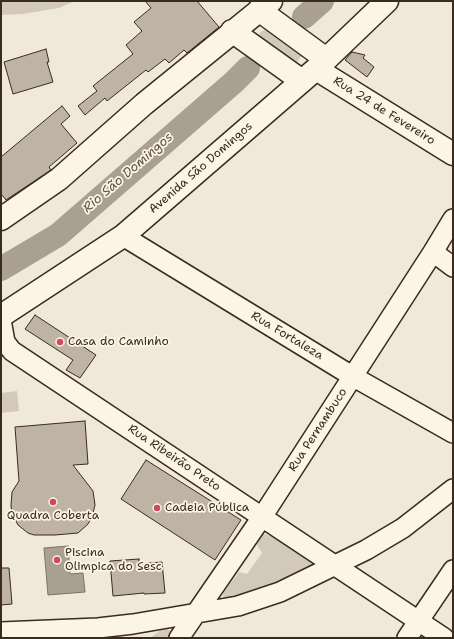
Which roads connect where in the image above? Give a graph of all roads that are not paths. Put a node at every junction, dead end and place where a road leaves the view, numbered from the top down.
1 (387, 1) edge
2 (265, 9) edge
3 (240, 37) junction
4 (309, 66) junction
5 (453, 154) edge
6 (1, 219) edge
7 (453, 219) edge
8 (123, 236) junction
9 (433, 252) junction
10 (453, 267) edge
11 (1, 316) edge
12 (1, 320) edge
13 (352, 376) junction
14 (453, 432) edge
15 (453, 489) edge
16 (262, 517) junction
17 (335, 564) junction
18 (453, 570) edge
19 (194, 614) junction
20 (418, 621) junction
21 (8, 633) edge
22 (93, 633) edge
23 (57, 638) edge
24 (179, 638) edge
25 (407, 638) edge
26 (444, 638) edge

1 - 4 main road, Avenida São Domingos
2 - 3 main road
2 - 4 main road
3 - 4 main road
3 - 6 main road
4 - 5 main road, Rua 24 de Fevereiro
4 - 8 main road, Avenida São Domingos
7 - 9 street, Rua Pernambuco
8 - 11 main road, Avenida São Domingos
8 - 13 street, Rua Fortaleza
9 - 10 street
9 - 13 street, Rua Pernambuco
12 - 16 street, Rua Ribeirão Preto
13 - 14 street, Rua Fortaleza
13 - 16 street, Rua Pernambuco
15 - 17 street
16 - 17 street, Rua Ribeirão Preto
16 - 19 street, Rua Pernambuco
17 - 19 street
17 - 20 street, Rua Ribeirão Preto
18 - 20 street
19 - 22 street
19 - 24 street, Rua Pernambuco
20 - 25 street
20 - 26 street, Rua Ribeirão Preto
21 - 22 street
21 - 23 street

